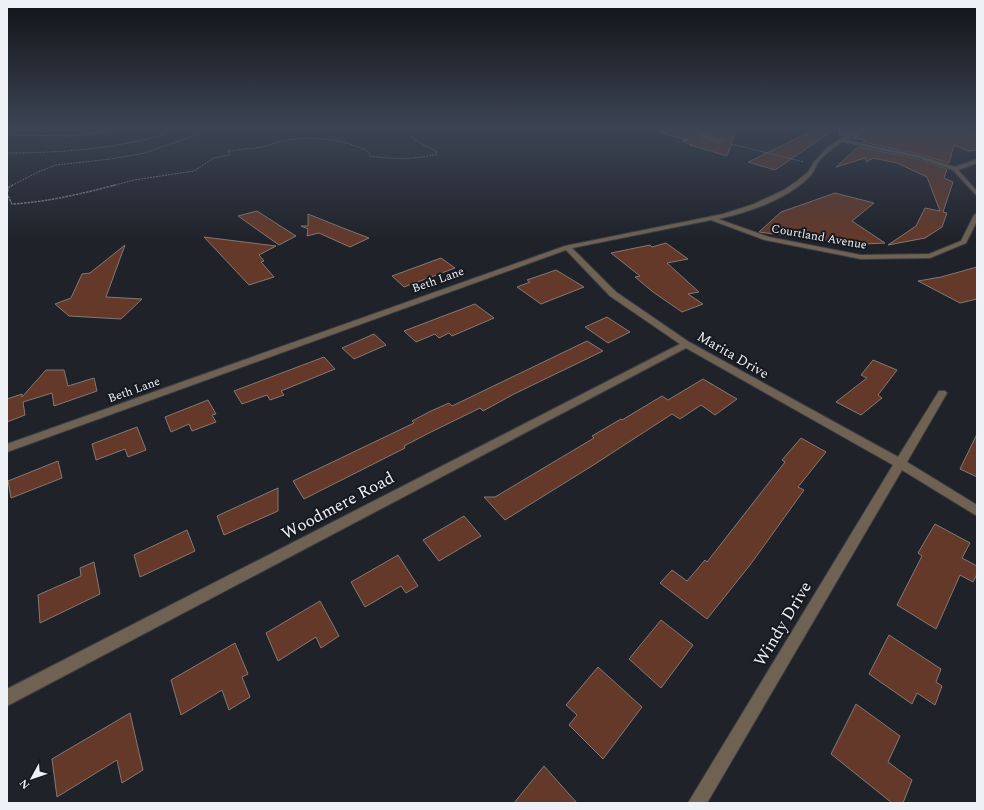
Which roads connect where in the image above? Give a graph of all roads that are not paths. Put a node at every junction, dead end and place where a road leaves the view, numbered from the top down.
1 (814, 166) edge
2 (945, 166) edge
3 (964, 166) edge
4 (955, 169) junction
5 (977, 194) edge
6 (977, 215) edge
7 (713, 219) junction
8 (567, 247) junction
9 (686, 344) junction
10 (942, 393) dead end
11 (7, 448) edge
12 (901, 464) junction
13 (977, 511) edge
14 (7, 698) edge
15 (697, 803) edge

1 - 7 street, Beth Lane
2 - 4 street
3 - 4 street
4 - 5 street
6 - 7 street, Courtland Avenue
7 - 8 street, Beth Lane
8 - 9 street, Marita Drive
8 - 11 street, Beth Lane
9 - 12 street, Marita Drive
9 - 14 street, Woodmere Road
10 - 12 street, Windy Drive
12 - 13 street, Marita Drive
12 - 15 street, Windy Drive

